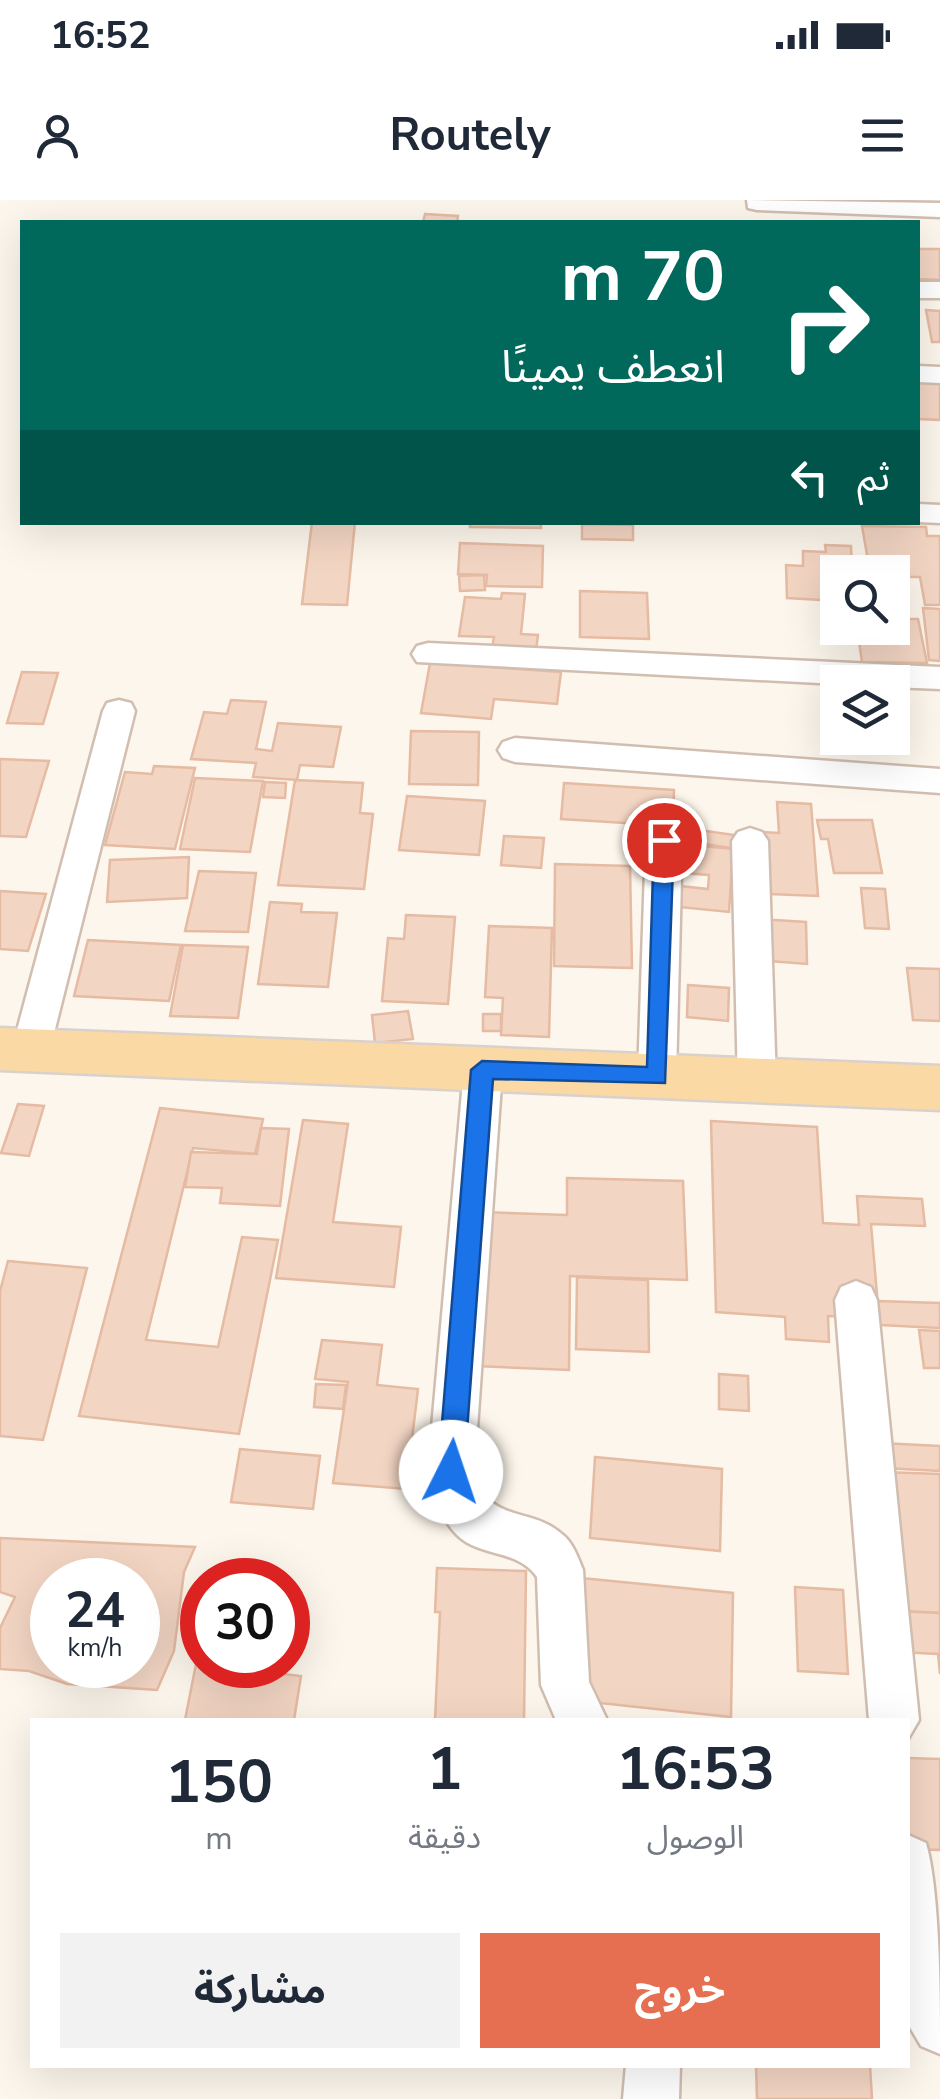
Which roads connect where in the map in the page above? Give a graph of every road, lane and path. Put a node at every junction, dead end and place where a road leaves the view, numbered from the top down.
1 (757, 204) dead end
2 (940, 210) edge
3 (428, 654) dead end
4 (940, 678) edge
5 (119, 711) dead end
6 (516, 750) dead end
7 (940, 782) edge
8 (664, 840) dead end
9 (750, 841) dead end
10 (16, 1049) edge
11 (482, 1070) junction
12 (657, 1076) junction
13 (758, 1083) junction
14 (940, 1088) edge
15 (856, 1300) dead end
16 (581, 1718) edge
17 (894, 1718) edge
18 (910, 1884) edge
19 (940, 2027) edge
20 (653, 2068) edge
21 (651, 2099) edge

1 - 2 street
3 - 4 street
5 - 10 street
6 - 7 street
8 - 12 street
9 - 13 street
10 - 11 main road
11 - 12 main road
11 - 16 street
12 - 13 main road
13 - 14 main road
15 - 17 street
18 - 19 street
20 - 21 street

